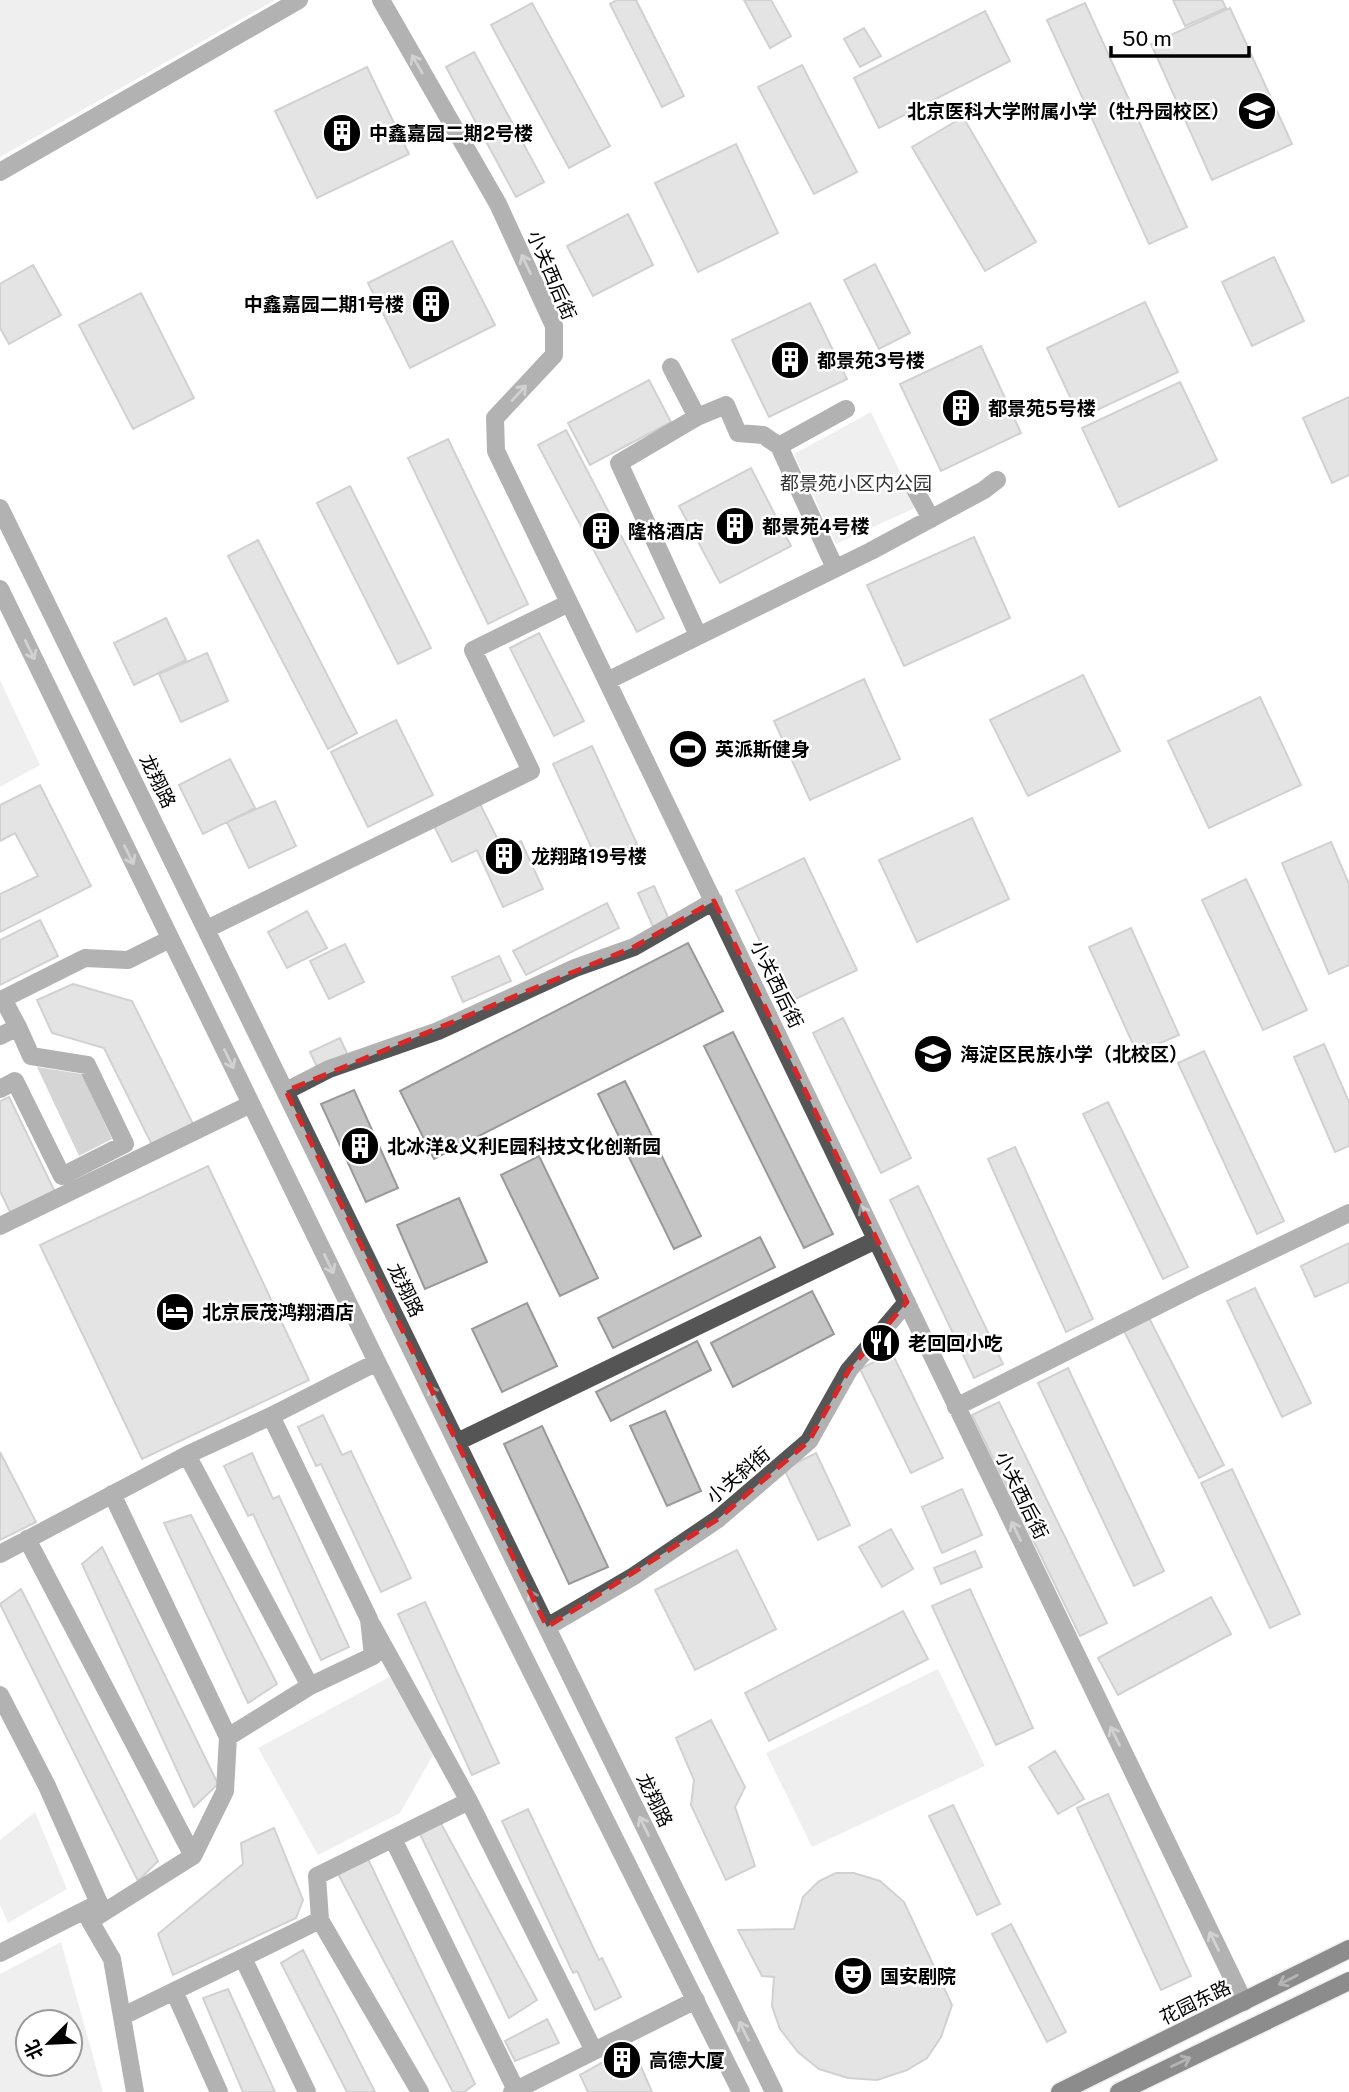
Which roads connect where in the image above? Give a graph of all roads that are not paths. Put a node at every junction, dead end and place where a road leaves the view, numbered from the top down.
1 (299, 0) edge
2 (381, 0) edge
3 (0, 172) edge
4 (671, 367) dead end
5 (846, 408) dead end
6 (697, 417) junction
7 (779, 446) junction
8 (998, 480) dead end
9 (915, 489) dead end
10 (0, 508) edge
11 (930, 519) junction
12 (835, 568) junction
13 (0, 589) edge
14 (569, 603) junction
15 (698, 635) junction
16 (607, 681) junction
17 (714, 901) junction
18 (207, 929) junction
19 (170, 939) junction
20 (11, 1036) edge
21 (0, 1089) edge
22 (286, 1091) junction
23 (251, 1104) junction
24 (1349, 1213) edge
25 (2, 1221) edge
26 (876, 1240) junction
27 (907, 1303) junction
28 (377, 1362) junction
29 (956, 1407) junction
30 (271, 1416) junction
31 (457, 1442) junction
32 (187, 1455) junction
33 (112, 1494) junction
34 (27, 1539) junction
35 (0, 1553) edge
36 (369, 1619) junction
37 (547, 1627) junction
38 (310, 1686) junction
39 (0, 1695) edge
40 (228, 1737) junction
41 (469, 1801) junction
42 (393, 1839) junction
43 (194, 1856) junction
44 (99, 1903) junction
45 (320, 1920) junction
46 (90, 1922) junction
47 (1349, 1950) edge
48 (0, 1953) edge
49 (243, 1958) junction
50 (1349, 1981) edge
51 (174, 1991) junction
52 (696, 2000) junction
53 (1244, 2002) junction
54 (123, 2016) junction
55 (594, 2051) junction
56 (514, 2091) edge
57 (135, 2092) edge
58 (219, 2092) edge
59 (307, 2092) edge
60 (420, 2092) edge
61 (741, 2092) edge
62 (774, 2092) edge
63 (1060, 2092) edge
64 (1119, 2092) edge

1 - 3 street
14 -> 2 street, 小关西后街
4 - 6 street
5 - 7 street
6 - 7 street
6 - 15 street
7 - 12 street
8 - 11 street
9 - 11 street
10 - 18 street, 龙翔路
11 - 12 street
12 - 15 street
13 -> 19 street
14 - 16 street, 小关西后街
14 - 18 street
15 - 16 street
16 - 17 street, 小关西后街
17 - 22 street
26 -> 17 street, 小关西后街
18 - 22 street, 龙翔路
19 - 20 street
19 -> 23 street
20 - 21 street
31 -> 22 street, 龙翔路
23 - 25 street
23 -> 28 street
24 - 29 street
26 - 27 street, 小关西后街
26 - 31 street
27 - 29 street, 小关西后街
27 - 37 street, 小关斜街
28 - 30 street
28 - 52 street
53 -> 29 street, 小关西后街
30 - 32 street
30 - 36 street
37 -> 31 street, 龙翔路
32 - 33 street
32 - 38 street
33 - 34 street
33 - 40 street
34 - 35 street
34 - 43 street
36 - 38 street
36 - 41 street
62 -> 37 street, 龙翔路
38 - 40 street
39 - 44 street
40 - 43 street
41 - 42 street
41 - 55 street
42 - 45 street
42 - 56 street
43 - 46 street
44 - 46 street
44 - 48 street
45 - 49 street
45 - 60 street
46 - 54 street
47 -> 53 main road, 花园东路
49 - 51 street
49 - 59 street
64 -> 50 main road
51 - 54 street
51 - 58 street
52 - 55 street
52 - 61 street
53 - 63 main road, 花园东路
54 - 57 street
55 - 56 street

